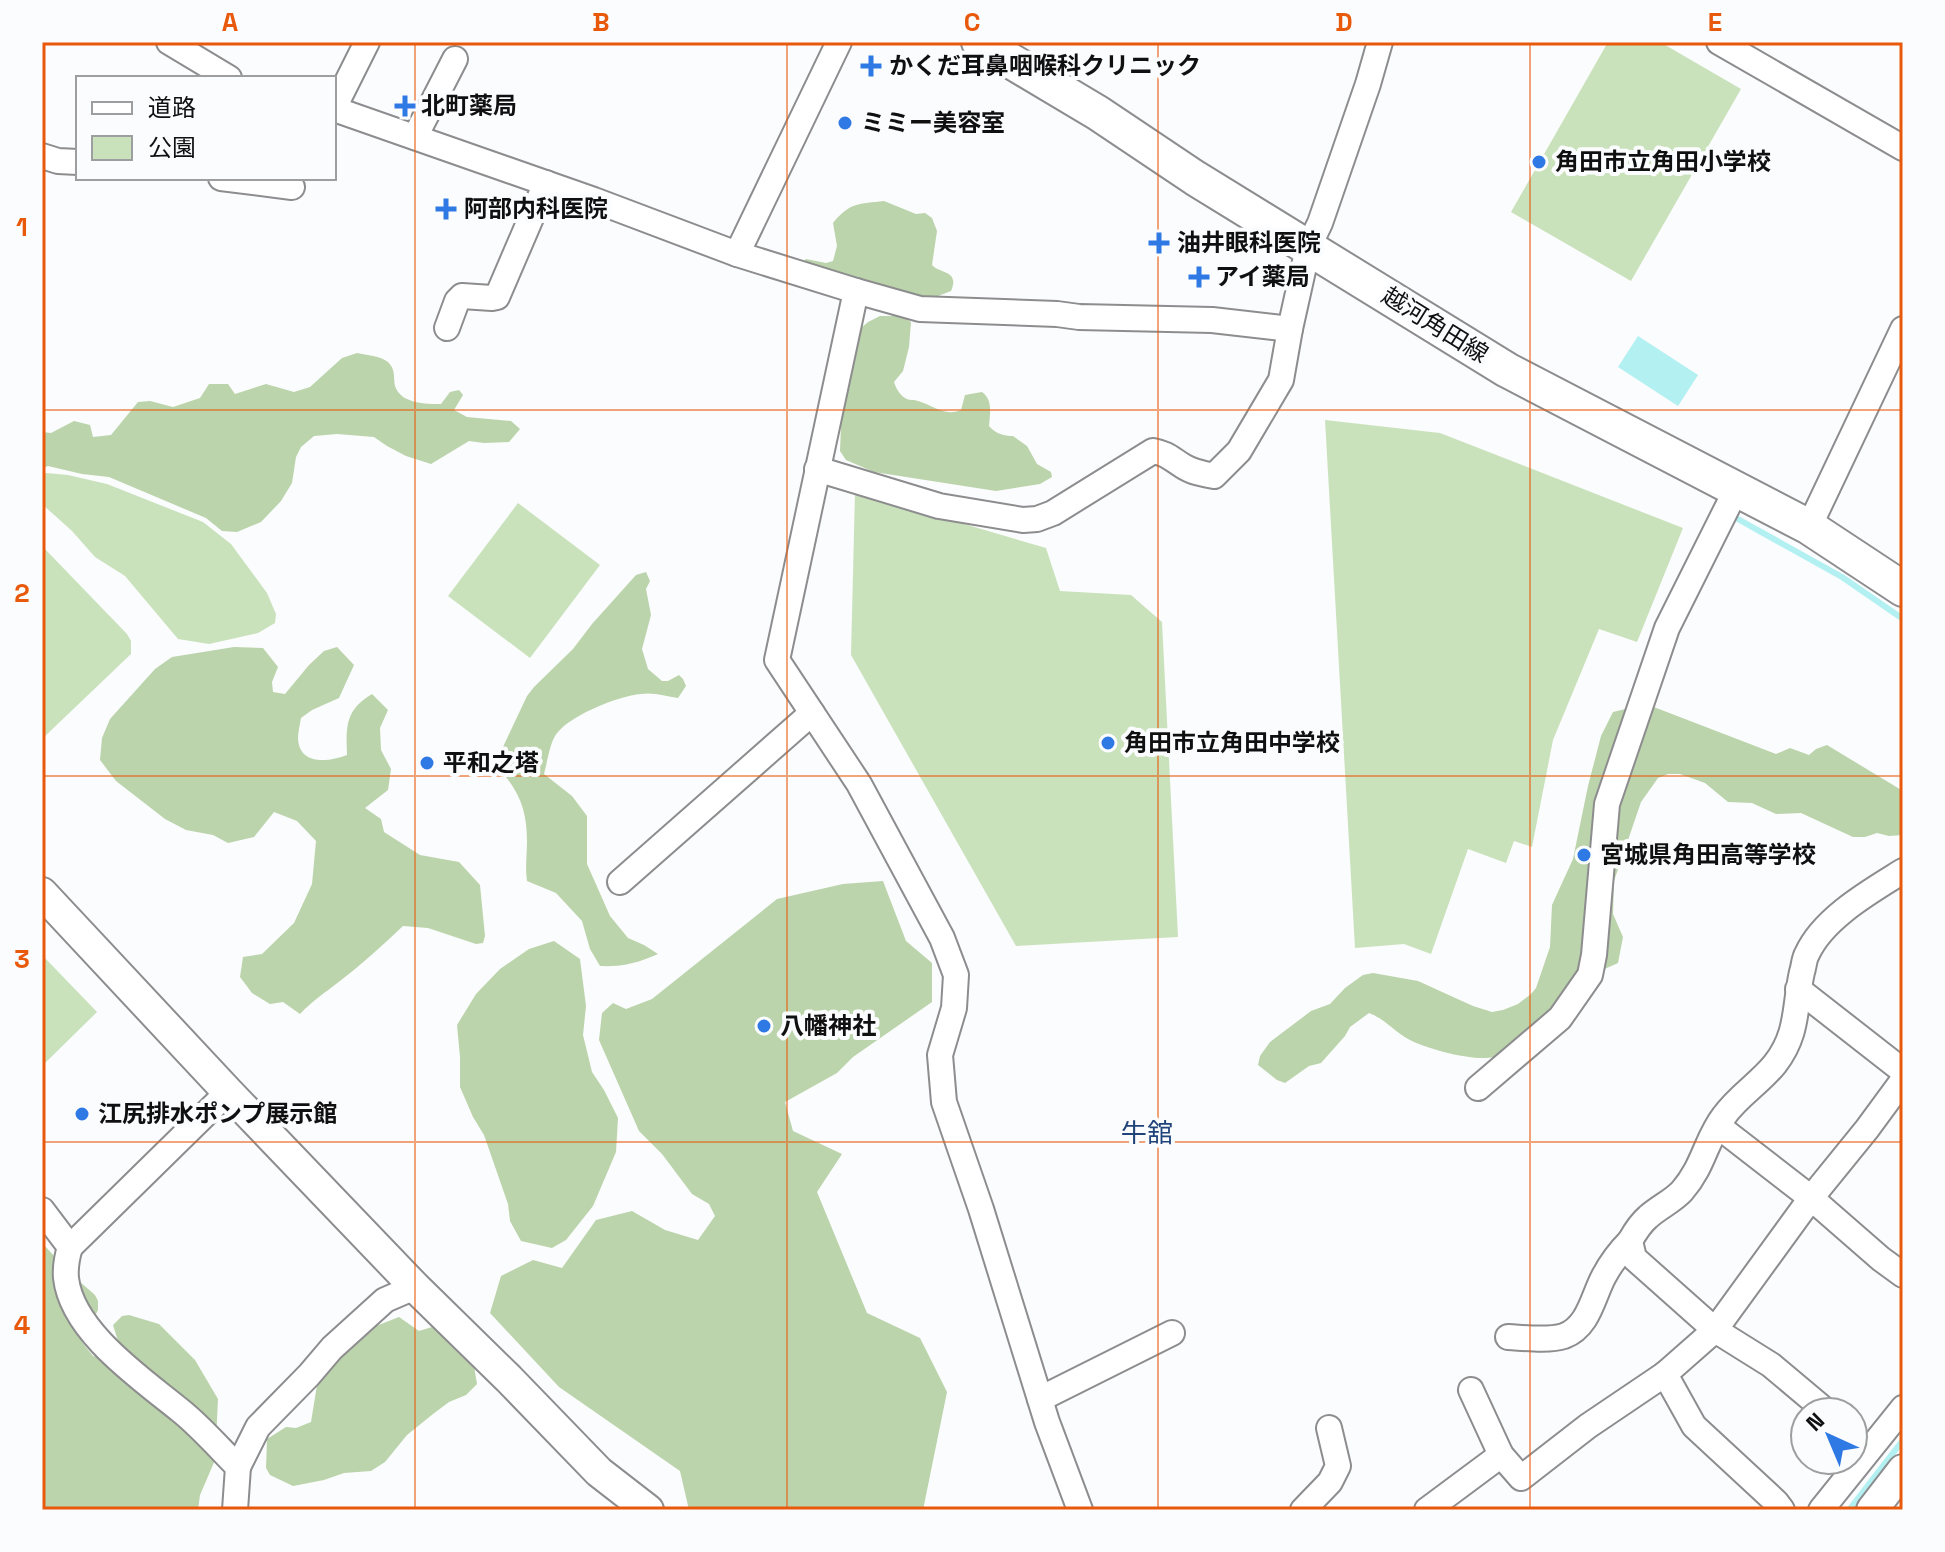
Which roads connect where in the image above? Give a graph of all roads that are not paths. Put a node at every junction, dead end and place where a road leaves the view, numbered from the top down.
1 (169, 42) edge
2 (367, 42) edge
3 (839, 42) edge
4 (979, 42) edge
5 (1380, 42) edge
6 (1719, 42) edge
7 (455, 59) dead end
8 (226, 76) edge
9 (336, 105) edge
10 (336, 110) edge
11 (415, 137) junction
12 (1903, 148) edge
13 (42, 156) edge
14 (76, 162) edge
15 (237, 180) edge
16 (546, 183) junction
17 (292, 187) dead end
18 (1308, 248) junction
19 (737, 254) junction
20 (856, 291) junction
21 (447, 328) dead end
22 (1290, 329) junction
23 (1903, 329) edge
24 (817, 469) junction
25 (1736, 490) junction
26 (1809, 527) junction
27 (1903, 589) edge
28 (812, 713) junction
29 (1903, 871) edge
30 (620, 882) dead end
31 (42, 893) edge
32 (1798, 989) junction
33 (1903, 1071) edge
34 (1903, 1080) edge
35 (1478, 1088) dead end
36 (228, 1092) junction
37 (1718, 1126) junction
38 (1811, 1198) junction
39 (42, 1210) edge
40 (1630, 1241) junction
41 (70, 1247) junction
42 (1903, 1275) edge
43 (415, 1287) junction
44 (1715, 1330) junction
45 (1172, 1333) dead end
46 (1508, 1337) dead end
47 (1665, 1374) junction
48 (1471, 1390) dead end
49 (1808, 1396) edge
50 (1040, 1399) junction
51 (1903, 1408) edge
52 (1329, 1428) dead end
53 (1869, 1436) edge
54 (1501, 1455) junction
55 (238, 1467) junction
56 (1903, 1470) edge
57 (1842, 1476) edge
58 (235, 1510) edge
59 (648, 1510) edge
60 (1080, 1510) edge
61 (1303, 1510) edge
62 (1427, 1510) edge
63 (1782, 1510) edge
64 (1821, 1510) edge
65 (1872, 1510) edge

1 - 8 street
2 - 9 street
3 - 19 street
4 - 18 main road, 越河角田線
5 - 18 street
6 - 12 street
7 - 11 street
10 - 11 street
11 - 16 street
13 - 14 street
15 - 17 street
16 - 19 street
16 - 21 street
18 - 22 street
18 - 25 main road, 越河角田線
19 - 20 street
20 - 22 street
20 - 24 street
22 - 24 street
23 - 26 street
24 - 28 street
25 - 26 main road, 越河角田線
25 - 35 street
26 - 27 main road, 越河角田線
28 - 30 street
28 - 50 street
29 - 32 street
31 - 36 street
32 - 33 street
32 - 37 street
34 - 38 street
36 - 41 street
36 - 43 street
37 - 38 street
37 - 40 street
38 - 42 street
38 - 44 street
39 - 41 street
40 - 44 street
40 - 46 street
41 - 55 street
43 - 55 street
43 - 59 street
44 - 47 street
44 - 49 street
45 - 50 street
47 - 54 street
47 - 63 street
48 - 54 street
50 - 60 street
51 - 53 street
52 - 61 street
54 - 62 street
55 - 58 street
56 - 65 street
57 - 64 street

